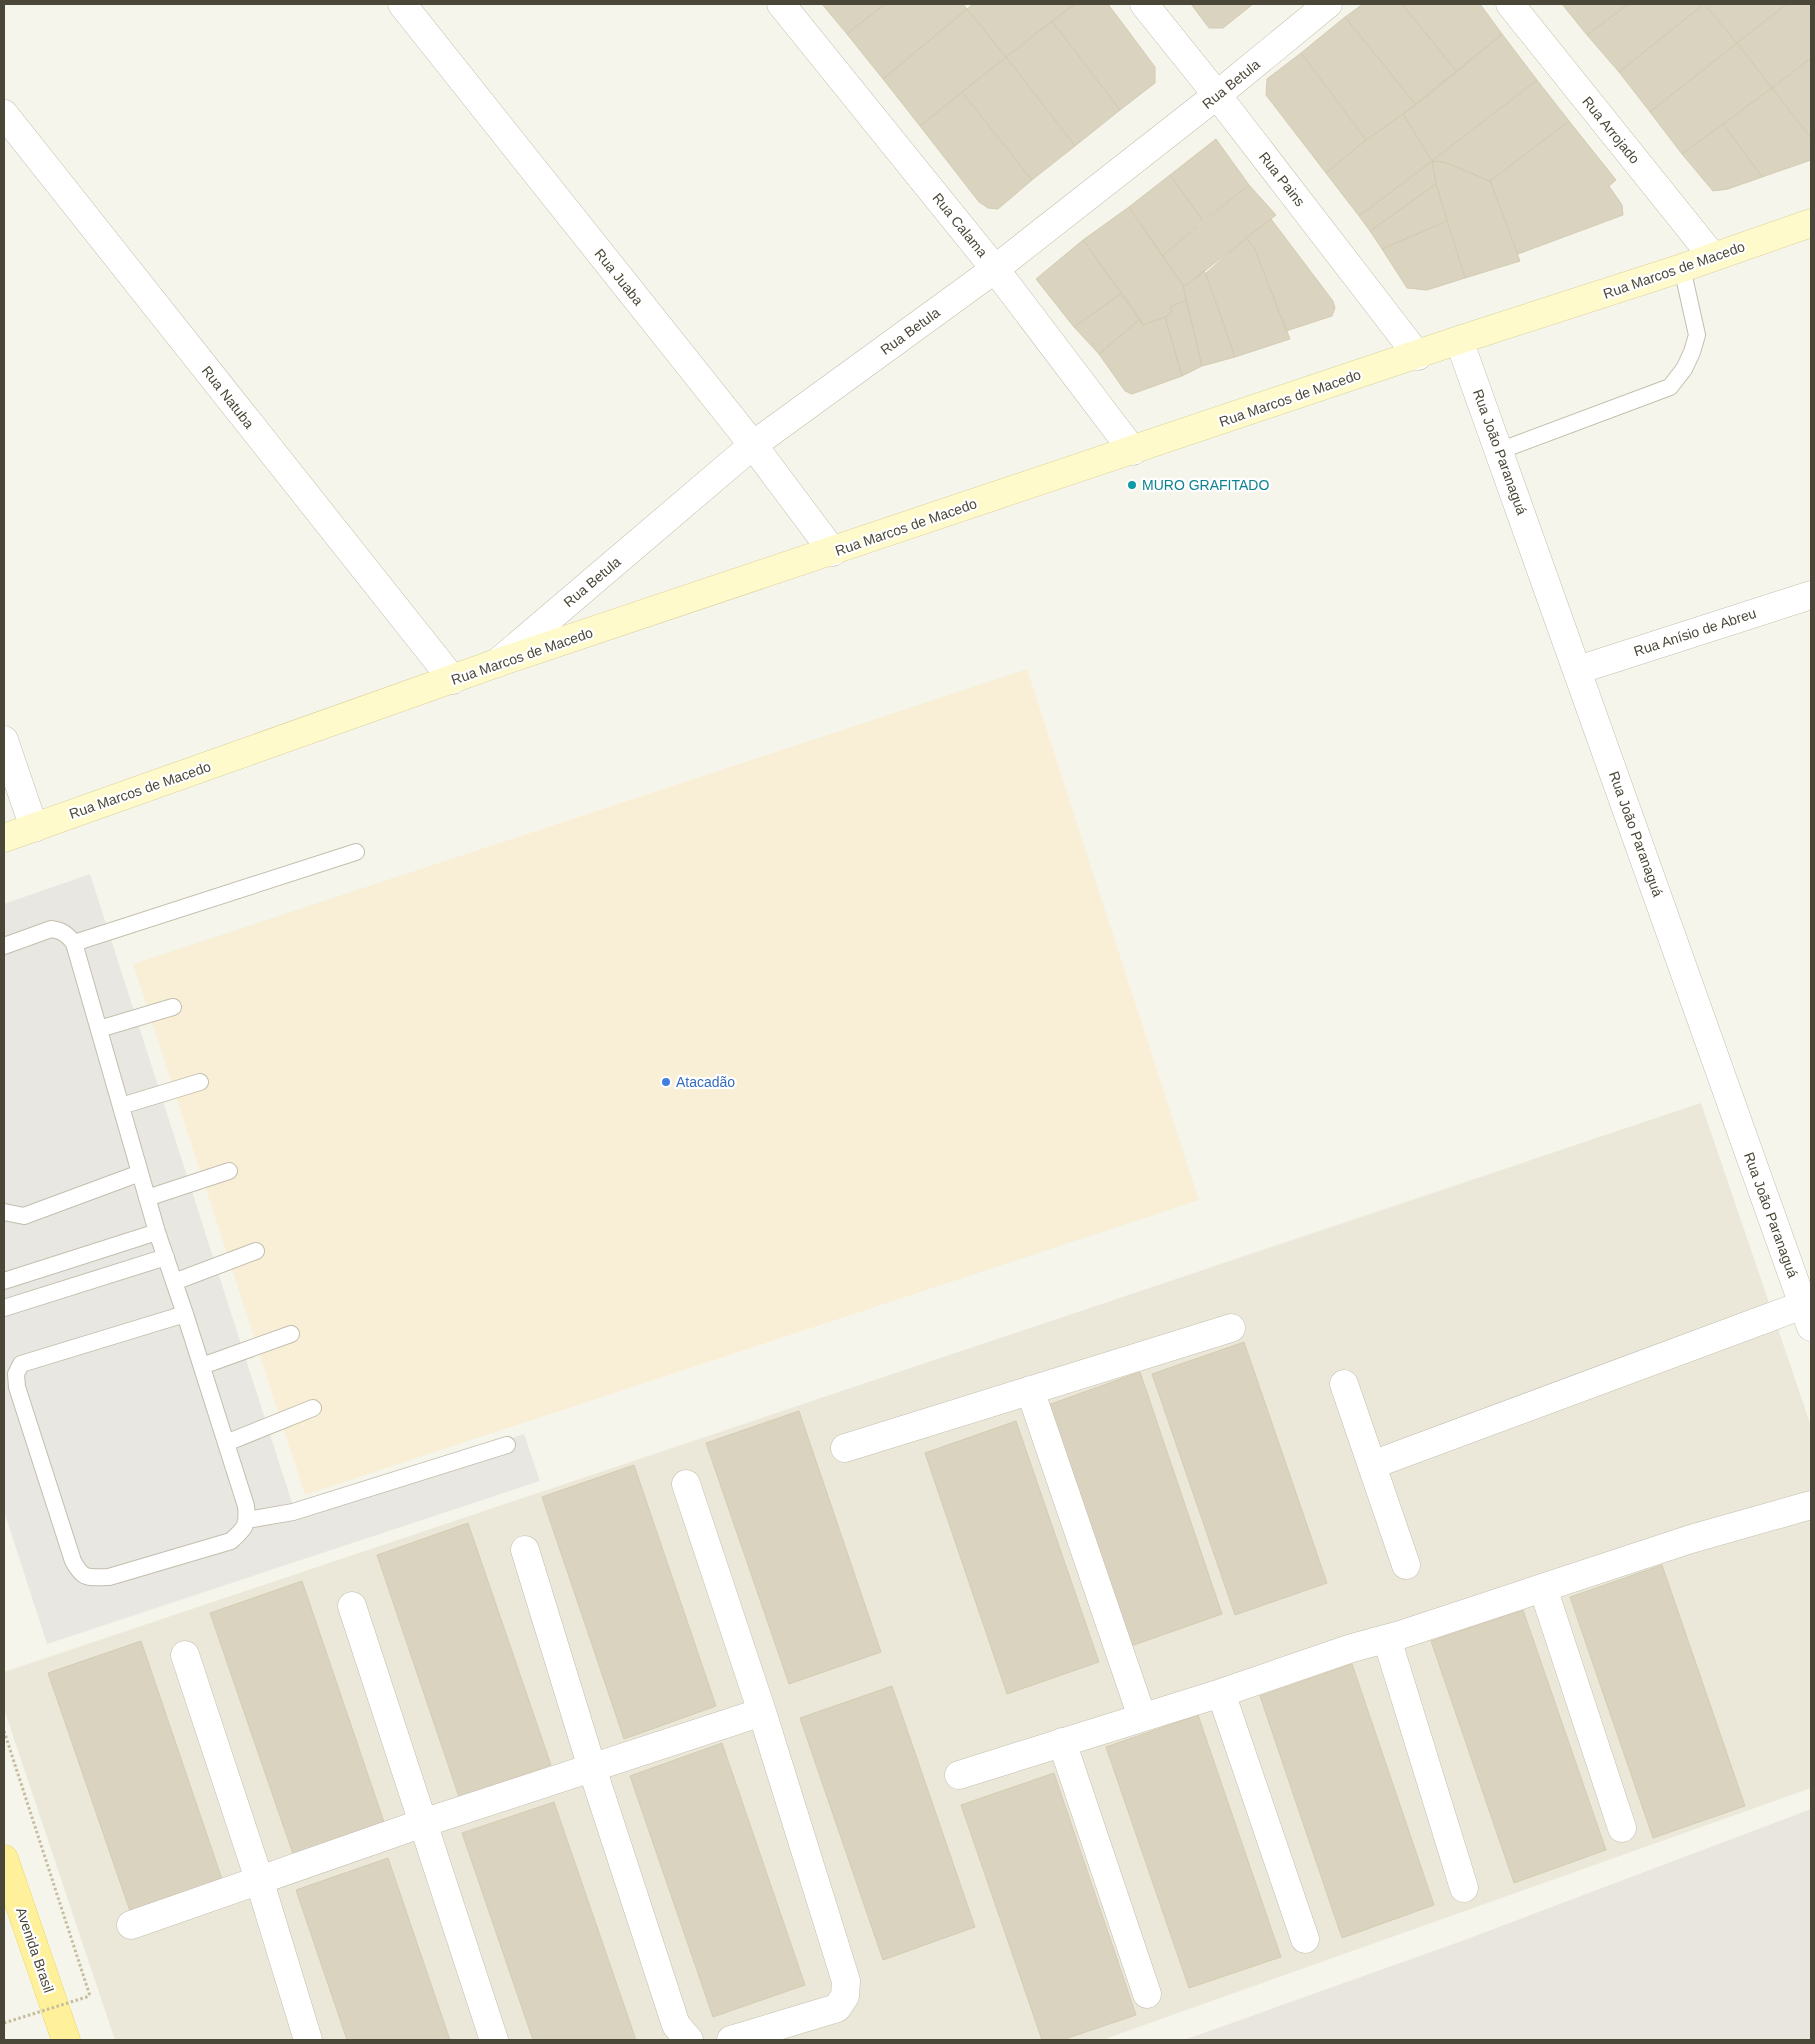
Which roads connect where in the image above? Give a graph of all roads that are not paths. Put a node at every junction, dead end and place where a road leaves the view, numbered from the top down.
1 (402, 4) edge
2 (781, 4) edge
3 (1144, 4) edge
4 (1328, 4) edge
5 (1510, 4) edge
6 (1217, 96) junction
7 (4, 114) edge
8 (1811, 223) edge
9 (1713, 257) junction
10 (1682, 268) junction
11 (995, 269) junction
12 (1459, 340) junction
13 (1418, 356) junction
14 (753, 445) junction
15 (1133, 451) junction
16 (1499, 451) junction
17 (833, 552) junction
18 (1811, 595) edge
19 (497, 664) junction
20 (1578, 670) junction
21 (452, 680) junction
22 (4, 740) edge
23 (34, 828) junction
24 (4, 838) edge
25 (356, 852) dead end
26 (74, 943) junction
27 (4, 946) edge
28 (173, 1007) dead end
29 (99, 1029) junction
30 (200, 1082) dead end
31 (121, 1106) junction
32 (229, 1172) dead end
33 (140, 1173) junction
34 (147, 1198) junction
35 (4, 1212) edge
36 (157, 1232) junction
37 (256, 1250) dead end
38 (166, 1257) junction
39 (4, 1281) edge
40 (174, 1282) junction
41 (4, 1308) edge
42 (186, 1314) junction
43 (1807, 1316) edge
44 (1231, 1328) dead end
45 (291, 1334) dead end
46 (202, 1366) junction
47 (1344, 1384) dead end
48 (1030, 1390) junction
49 (312, 1408) dead end
50 (226, 1443) junction
51 (507, 1445) dead end
52 (845, 1448) dead end
53 (1372, 1465) junction
54 (686, 1484) dead end
55 (1811, 1505) edge
56 (247, 1520) junction
57 (524, 1550) dead end
58 (1406, 1565) dead end
59 (1543, 1588) junction
60 (352, 1606) dead end
61 (1386, 1639) junction
62 (185, 1655) dead end
63 (1221, 1693) junction
64 (762, 1712) junction
65 (1142, 1717) junction
66 (1062, 1742) junction
67 (592, 1768) junction
68 (959, 1775) dead end
69 (422, 1823) junction
70 (1622, 1828) dead end
71 (4, 1860) edge
72 (259, 1878) junction
73 (1464, 1888) dead end
74 (130, 1925) dead end
75 (1305, 1939) dead end
76 (1147, 1994) dead end
77 (66, 2040) edge
78 (308, 2040) edge
79 (494, 2040) edge
80 (689, 2040) edge
81 (732, 2040) edge

1 - 14 street, Rua Juaba
2 - 11 street, Rua Calama
3 - 6 street, Rua Pains
4 - 6 street, Rua Betula
5 - 9 street, Rua Arrojado
6 - 11 street, Rua Betula
6 - 13 street, Rua Pains
7 - 21 street, Rua Natuba
8 - 9 main road, Rua Marcos de Macedo
9 - 10 main road, Rua Marcos de Macedo
10 - 12 main road, Rua Marcos de Macedo
10 - 16 lane
11 - 14 street, Rua Betula
11 - 15 street, Rua Calama
12 - 13 main road, Rua Marcos de Macedo
12 - 16 street, Rua João Paranaguá
13 - 15 main road, Rua Marcos de Macedo
14 - 17 street, Rua Juaba
14 - 19 street, Rua Betula
15 - 17 main road, Rua Marcos de Macedo
16 - 20 street, Rua João Paranaguá
17 - 19 main road, Rua Marcos de Macedo
18 - 20 street, Rua Anísio de Abreu
19 - 21 main road, Rua Marcos de Macedo
20 - 43 street, Rua João Paranaguá
21 - 23 main road, Rua Marcos de Macedo
22 - 23 street
23 - 24 main road, Rua Marcos de Macedo
25 - 26 lane
26 - 27 lane
26 - 29 lane
28 - 29 lane
29 - 31 lane
30 - 31 lane
31 - 33 lane
32 - 34 lane
33 - 34 lane
33 - 35 lane
34 - 36 lane
36 - 38 lane
36 - 39 lane
37 - 40 lane
38 - 40 lane
38 - 41 lane
40 - 42 lane
42 - 46 lane
42 - 56 lane
43 - 53 street
44 - 48 street
45 - 46 lane
46 - 50 lane
47 - 53 street
48 - 52 street
48 - 65 street
49 - 50 lane
50 - 56 lane
51 - 56 lane
53 - 58 street
54 - 64 street
55 - 59 street
57 - 67 street
59 - 61 street
59 - 70 street
60 - 69 street
61 - 63 street
61 - 73 street
62 - 72 street
63 - 65 street
63 - 75 street
64 - 67 street
64 - 81 street
65 - 66 street
66 - 68 street
66 - 76 street
67 - 69 street
67 - 80 street
69 - 72 street
69 - 79 street
71 - 77 main road, Avenida Brasil
72 - 74 street
72 - 78 street

